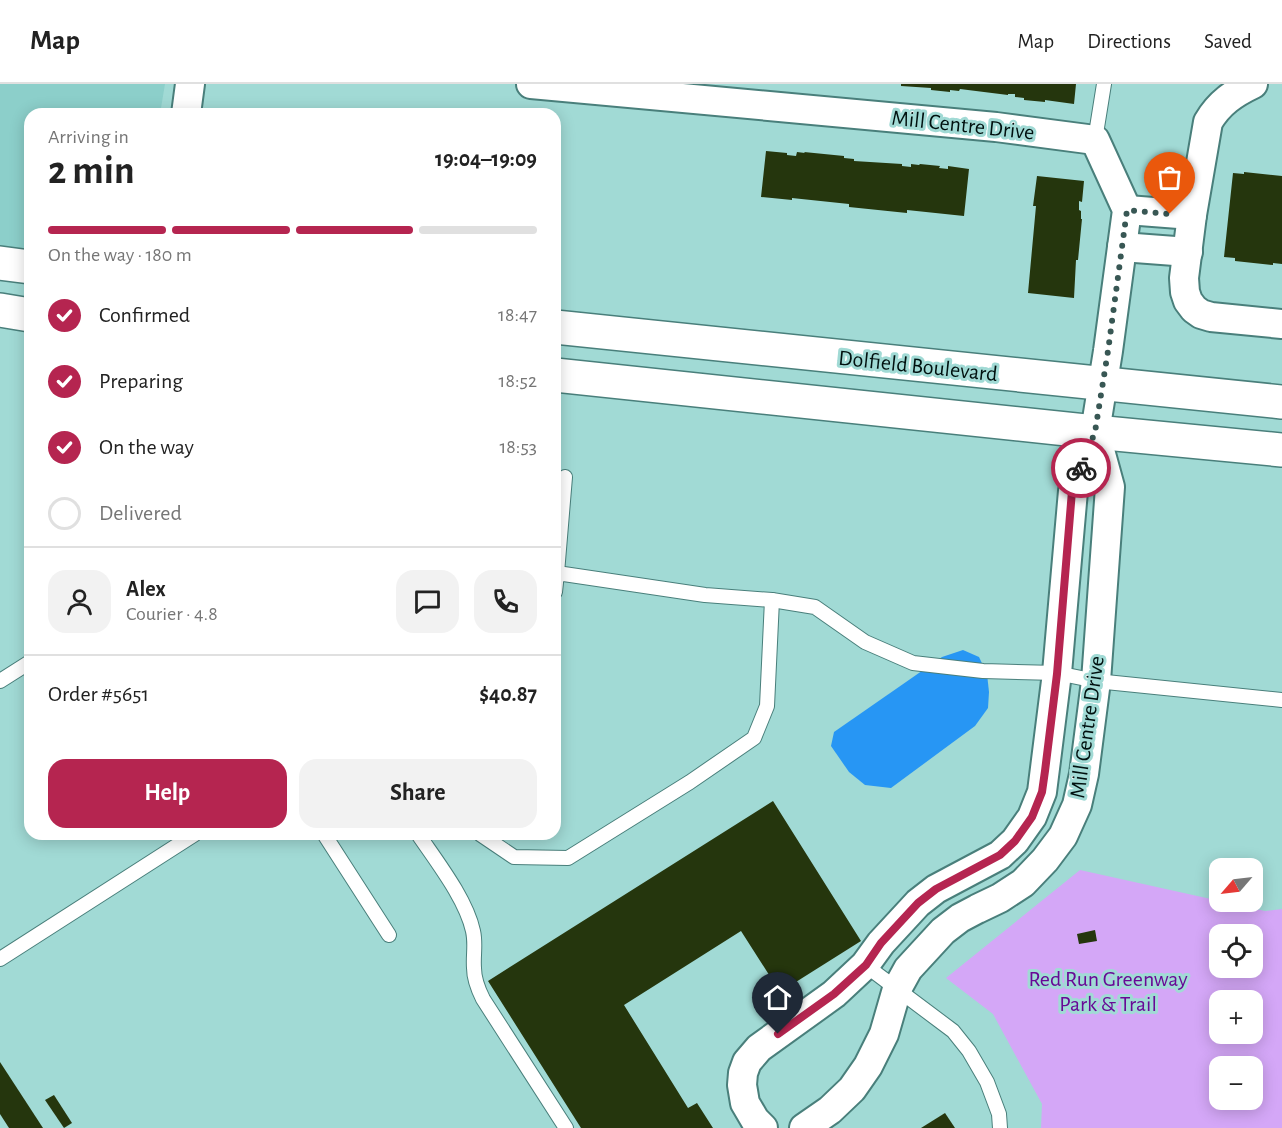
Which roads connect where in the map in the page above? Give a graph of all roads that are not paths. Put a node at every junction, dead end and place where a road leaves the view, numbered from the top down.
1 (190, 84) edge
2 (1104, 84) edge
3 (1253, 84) edge
4 (543, 85) edge
5 (679, 91) edge
6 (187, 108) edge
7 (1095, 140) junction
8 (1127, 210) junction
9 (1192, 216) junction
10 (1122, 247) junction
11 (1188, 252) junction
12 (0, 263) edge
13 (24, 266) edge
14 (0, 310) edge
15 (24, 314) edge
16 (1282, 324) edge
17 (561, 328) edge
18 (561, 376) edge
19 (1103, 385) junction
20 (1282, 402) edge
21 (1095, 432) junction
22 (1282, 450) edge
23 (565, 477) dead end
24 (561, 520) edge
25 (561, 574) edge
26 (772, 600) junction
27 (24, 666) edge
28 (1057, 674) junction
29 (0, 681) edge
30 (1096, 681) junction
31 (1282, 700) edge
32 (186, 840) edge
33 (328, 840) edge
34 (422, 840) edge
35 (489, 840) edge
36 (389, 935) dead end
37 (0, 959) edge
38 (866, 965) junction
39 (897, 988) junction
40 (566, 1128) edge
41 (763, 1128) edge
42 (804, 1128) edge
43 (1000, 1128) edge

1 - 6 street
2 - 7 lane
3 - 9 street
4 - 5 street, Mill Centre Drive
5 - 7 street, Mill Centre Drive
7 - 8 street
8 - 9 street
8 - 10 street, Mill Centre Drive
9 - 11 street
10 - 11 street
10 - 19 street, Mill Centre Drive
11 - 16 street
12 - 13 main road
14 - 15 main road
17 - 19 main road, Dolfield Boulevard
18 - 21 main road
19 - 20 main road, Dolfield Boulevard
19 - 21 street, Mill Centre Drive
21 - 22 main road
21 - 28 street, Mill Centre Drive
21 - 30 street, Mill Centre Drive
23 - 24 lane
25 - 26 lane
26 - 28 lane
26 - 35 lane
27 - 29 lane
28 - 30 lane
28 - 38 street, Mill Centre Drive
30 - 31 lane
30 - 39 street, Mill Centre Drive
32 - 37 lane
33 - 36 lane
34 - 40 lane
38 - 39 lane
38 - 41 street, Mill Centre Drive
39 - 42 street, Mill Centre Drive
39 - 43 lane

